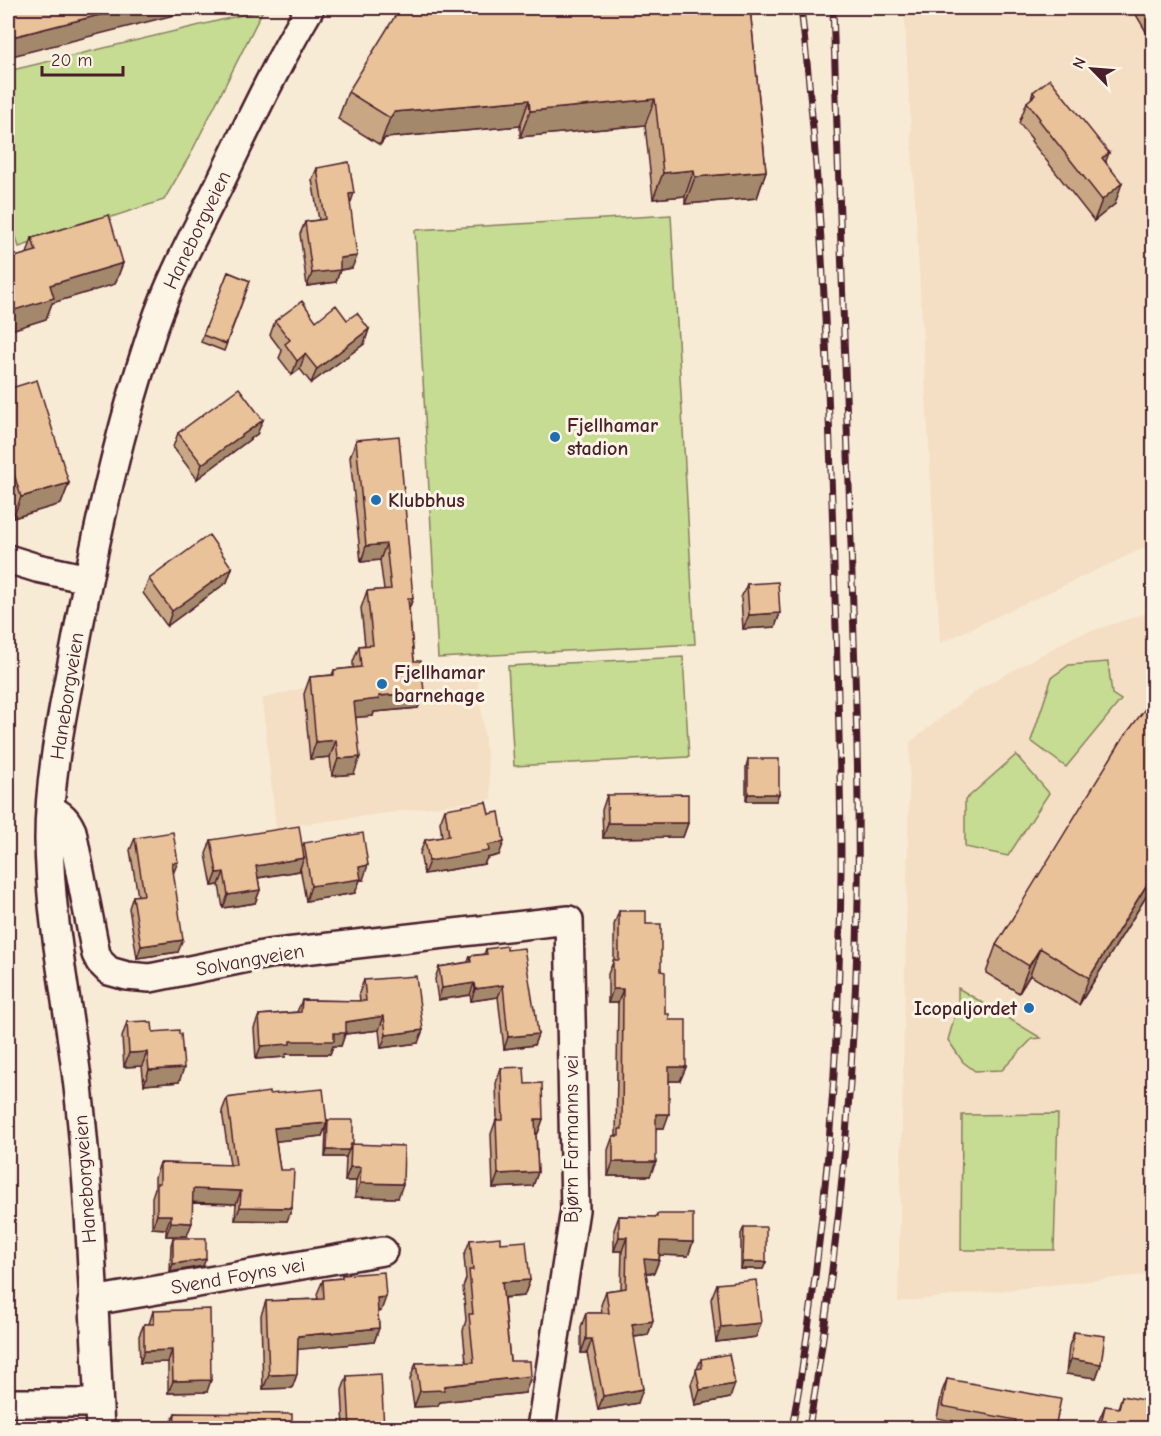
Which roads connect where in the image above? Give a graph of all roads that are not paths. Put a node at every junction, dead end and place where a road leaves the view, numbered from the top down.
1 (310, 8) edge
2 (8, 559) edge
3 (88, 579) junction
4 (51, 810) junction
5 (568, 920) joint
6 (383, 1251) dead end
7 (93, 1301) junction
8 (8, 1403) edge
9 (99, 1416) edge
10 (541, 1428) edge

1 - 3 street, Haneborgveien
2 - 3 street
3 - 4 street, Haneborgveien
4 - 5 street, Solvangveien
4 - 7 street, Haneborgveien
5 - 10 street, Bjørn Farmanns vei
6 - 7 street, Svend Foyns vei
7 - 9 street, Haneborgveien
8 - 9 street

